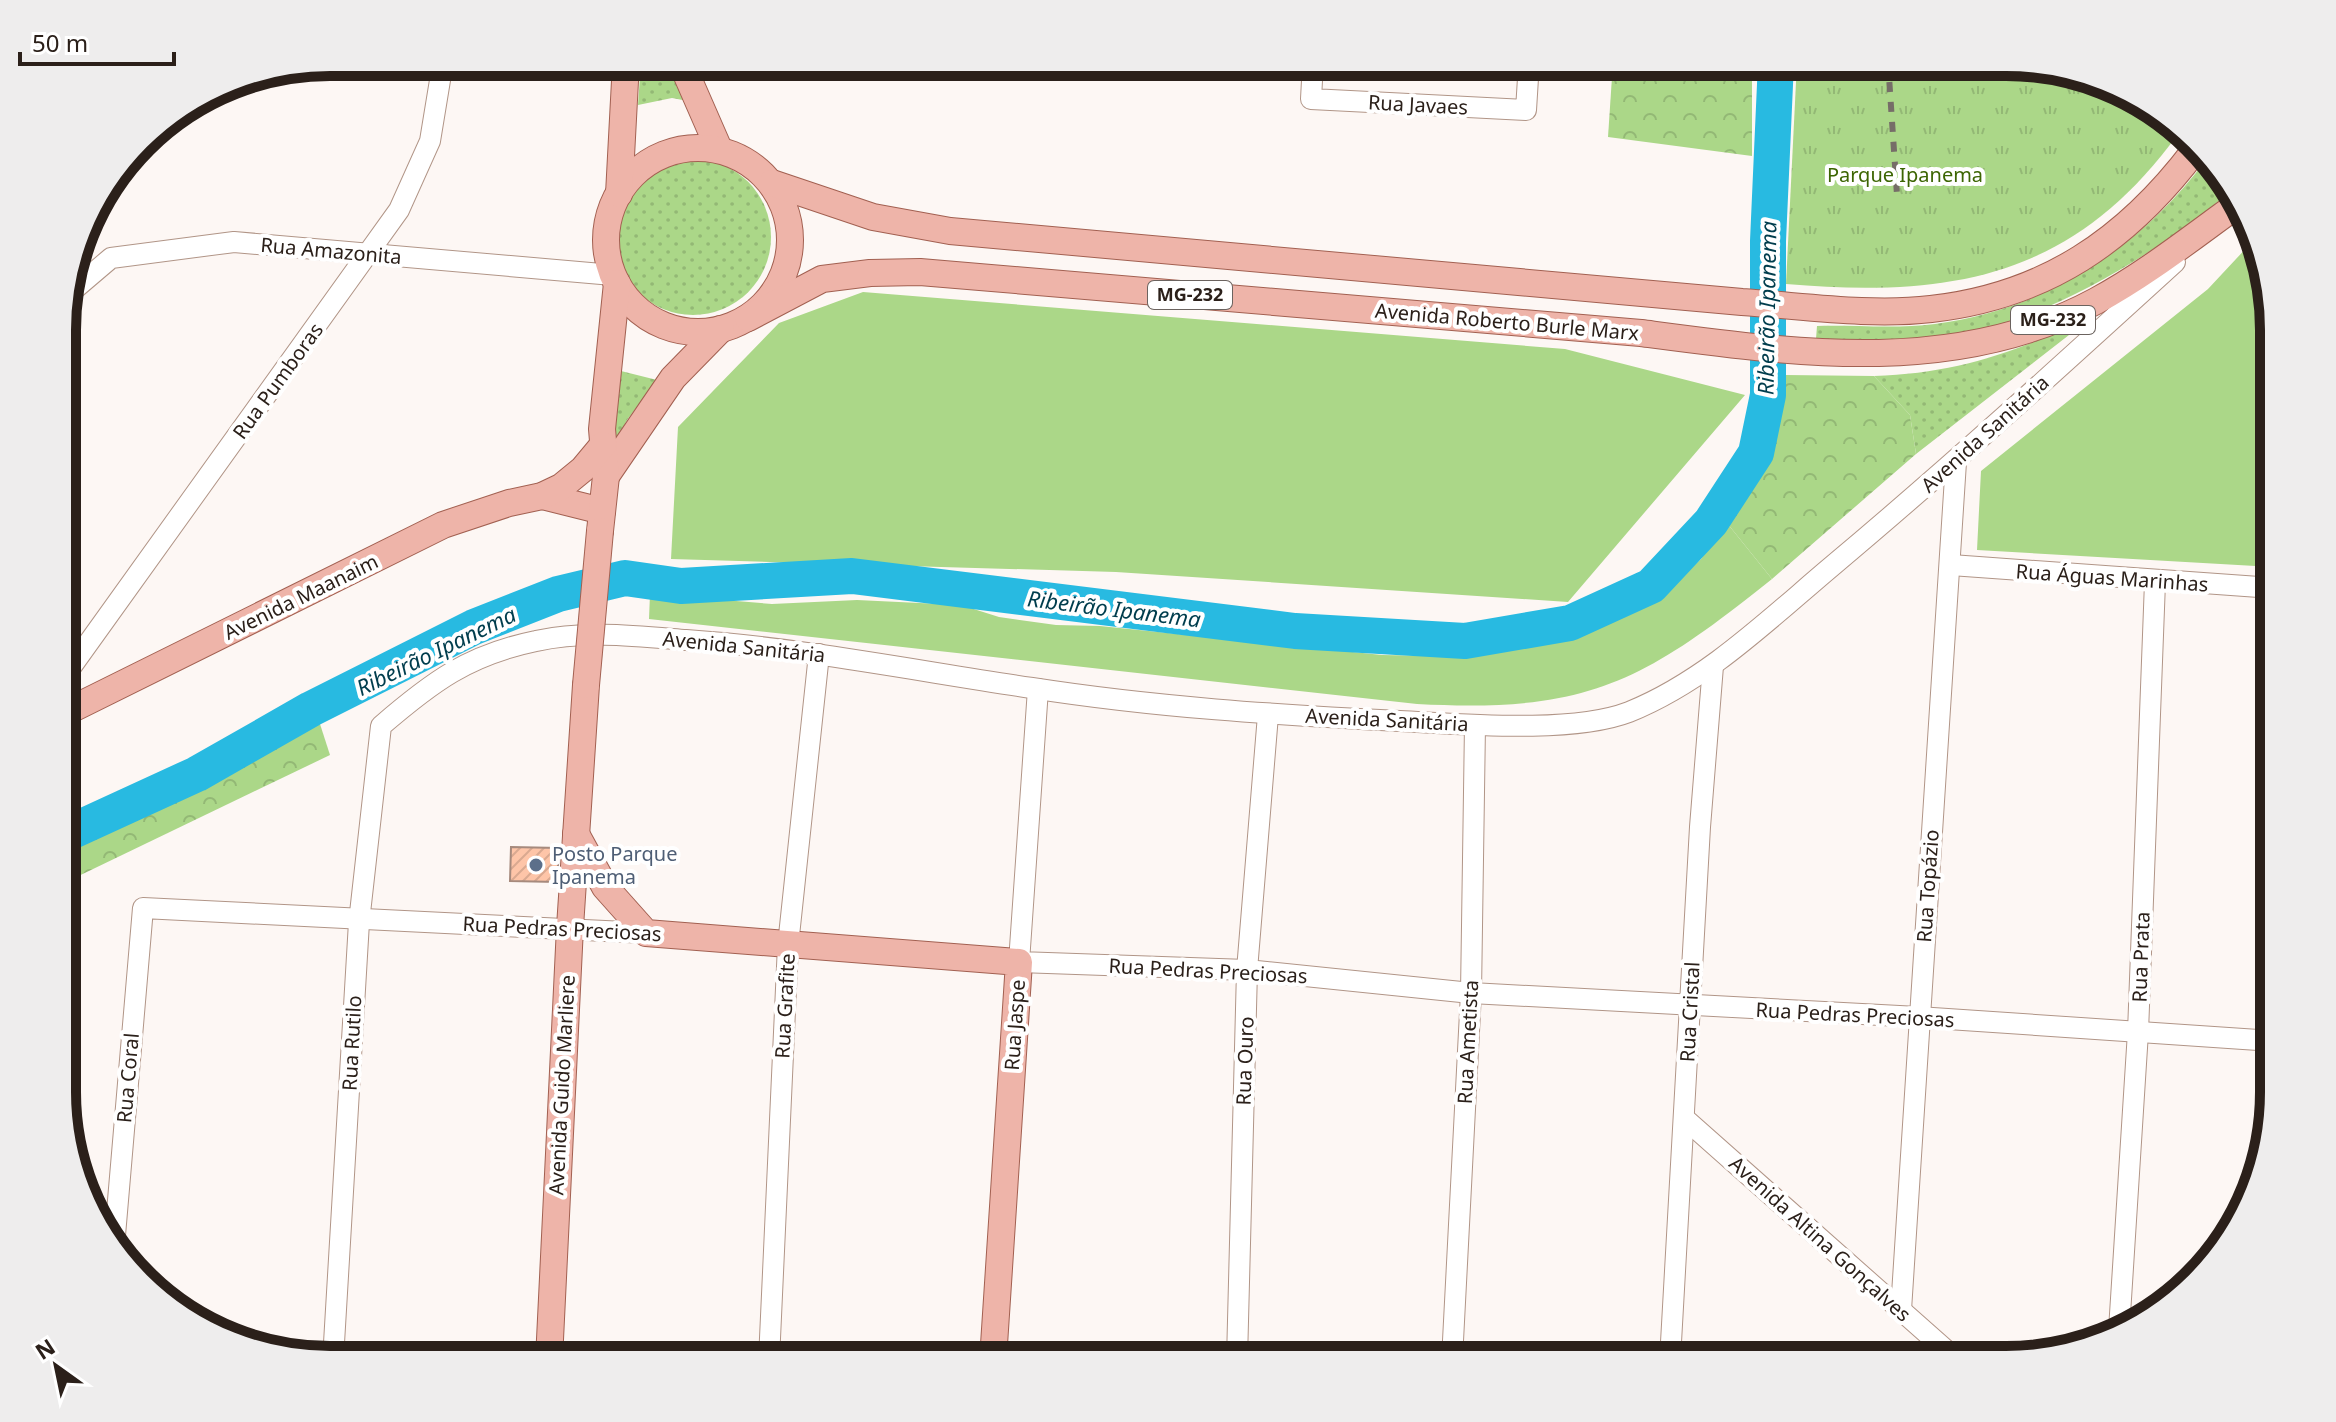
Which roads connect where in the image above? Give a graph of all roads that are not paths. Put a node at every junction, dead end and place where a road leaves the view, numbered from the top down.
1 (441, 76) edge
2 (625, 76) edge
3 (687, 76) edge
4 (1312, 76) edge
5 (1528, 76) edge
6 (719, 149) junction
7 (2190, 156) edge
8 (772, 183) junction
9 (619, 194) junction
10 (2230, 210) edge
11 (2230, 211) edge
12 (369, 255) junction
13 (615, 279) junction
14 (81, 284) edge
15 (748, 318) junction
16 (721, 329) junction
17 (603, 445) junction
18 (1956, 462) junction
19 (606, 476) junction
20 (542, 496) junction
21 (601, 521) junction
22 (1951, 565) junction
23 (2155, 582) junction
24 (2259, 587) edge
25 (819, 654) junction
26 (76, 660) edge
27 (1713, 666) junction
28 (1038, 689) junction
29 (76, 707) edge
30 (1268, 715) junction
31 (1475, 725) junction
32 (381, 726) joint
33 (576, 834) junction
34 (143, 908) joint
35 (359, 922) junction
36 (570, 927) junction
37 (646, 933) junction
38 (788, 945) junction
39 (1019, 962) junction
40 (1247, 970) junction
41 (1471, 993) junction
42 (1691, 1008) junction
43 (1918, 1017) junction
44 (2138, 1032) junction
45 (2259, 1040) edge
46 (1684, 1118) junction
47 (116, 1227) edge
48 (1901, 1310) junction
49 (2120, 1319) edge
50 (1237, 1345) edge
51 (1453, 1345) edge
52 (1671, 1345) edge
53 (1940, 1345) edge
54 (334, 1346) edge
55 (550, 1346) edge
56 (770, 1346) edge
57 (994, 1346) edge

1 - 12 street, Rua Pumboras
2 - 9 main road, MG-232
3 - 6 main road
4 - 5 street, Rua Javaes
6 - 8 main road, MG-232
6 - 9 main road, MG-232
7 - 8 main road, Avenida Roberto Burle Marx / MG-232
8 - 15 main road, MG-232
9 - 13 main road, MG-232
10 - 15 main road, Avenida Roberto Burle Marx / MG-232
11 - 18 street, Avenida Sanitária
12 - 13 street, Rua Amazonita
12 - 14 street, Rua Amazonita
12 - 26 street, Rua Pumboras
13 - 16 main road, MG-232
13 - 17 main road, Avenida Guido Marliere
15 - 16 main road, MG-232
16 - 19 main road, Avenida Guido Marliere
17 - 19 main road, Avenida Guido Marliere
17 - 20 main road, Avenida Maanaim
18 - 22 street, Rua Topázio
18 - 27 street, Avenida Sanitária
19 - 21 main road, Avenida Guido Marliere
20 - 21 main road, Avenida Maanaim
20 - 29 main road, Avenida Maanaim
21 - 33 main road, Avenida Guido Marliere, bridge
22 - 23 street, Rua Águas Marinhas
22 - 43 street, Rua Topázio
23 - 24 street, Rua Águas Marinhas
23 - 44 street, Rua Prata
25 - 28 street, Avenida Sanitária
25 - 32 street, Avenida Sanitária
25 - 38 street, Rua Grafite
27 - 31 street, Avenida Sanitária
27 - 42 street, Rua Cristal
28 - 30 street, Avenida Sanitária
28 - 39 street, Rua Jaspe
30 - 31 street, Avenida Sanitária
30 - 40 street, Rua Ouro
31 - 41 street, Rua Ametista
32 - 35 street, Rua Rutilo
33 - 36 main road, Avenida Guido Marliere
33 - 37 main road
34 - 35 street, Rua Pedras Preciosas
34 - 47 street, Rua Coral
35 - 36 street, Rua Pedras Preciosas
35 - 54 street, Rua Rutilo
36 - 37 street, Rua Pedras Preciosas
36 - 55 main road, Avenida Guido Marliere
37 - 38 main road, Rua Pedras Preciosas
38 - 39 main road, Rua Pedras Preciosas
38 - 56 street, Rua Grafite
39 - 40 street, Rua Pedras Preciosas
39 - 57 main road, Rua Jaspe
40 - 41 street, Rua Pedras Preciosas
40 - 50 street, Rua Ouro
41 - 42 street, Rua Pedras Preciosas
41 - 51 street, Rua Ametista
42 - 43 street, Rua Pedras Preciosas
42 - 46 street, Rua Cristal
43 - 44 street, Rua Pedras Preciosas
43 - 48 street, Rua Topázio
44 - 45 street, Rua Pedras Preciosas
44 - 49 street, Rua Prata
46 - 48 street, Avenida Altina Gonçalves
46 - 52 street, Rua Cristal
48 - 53 street, Avenida Altina Gonçalves

